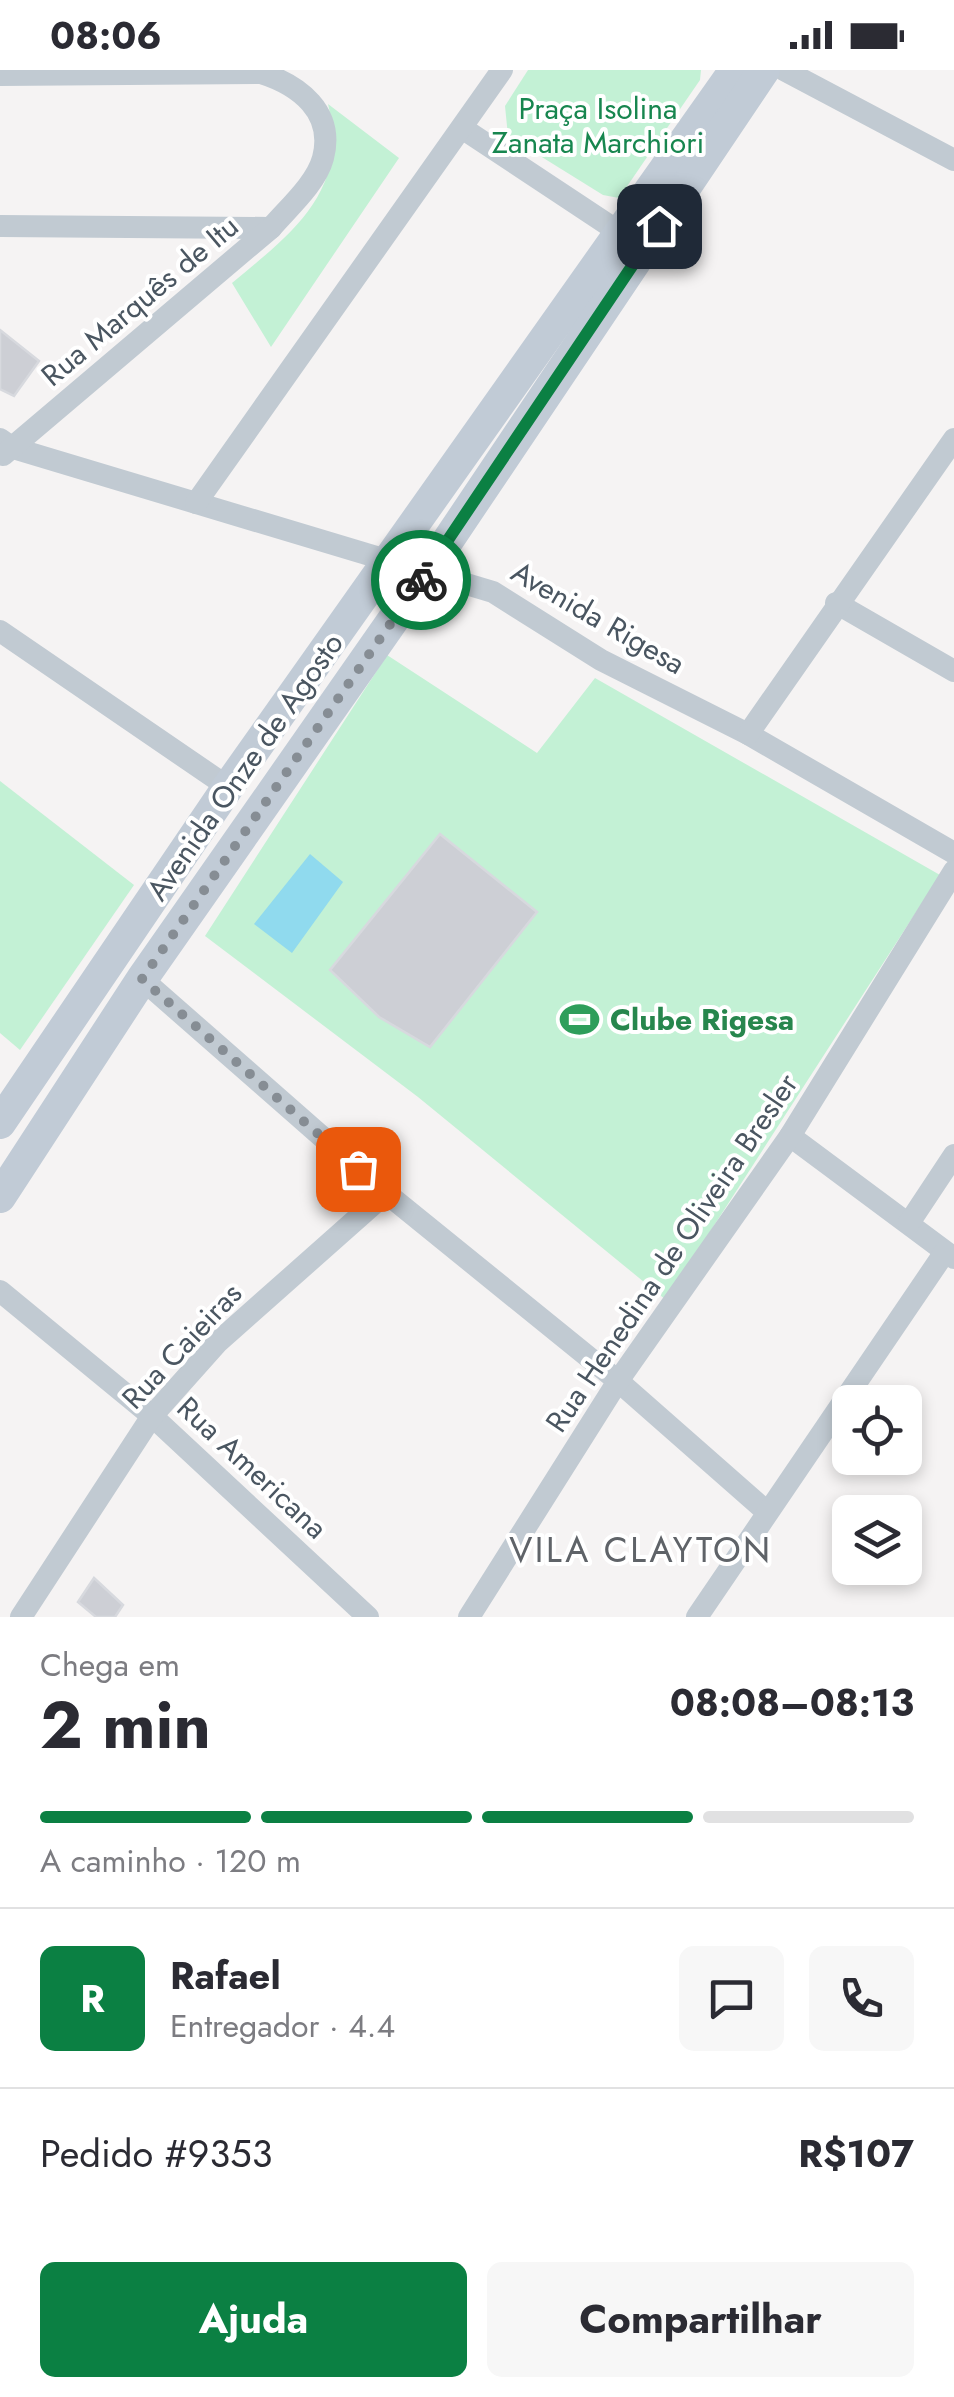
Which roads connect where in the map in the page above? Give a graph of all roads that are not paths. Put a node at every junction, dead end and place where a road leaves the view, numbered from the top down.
1 (502, 70) edge
2 (735, 70) edge
3 (764, 70) edge
4 (784, 70) edge
5 (29, 72) edge
6 (0, 75) edge
7 (300, 77) edge
8 (462, 128) junction
9 (954, 160) edge
10 (0, 226) edge
11 (272, 228) junction
12 (619, 232) junction
13 (954, 439) edge
14 (4, 448) edge
15 (196, 503) junction
16 (389, 561) junction
17 (428, 570) junction
18 (836, 603) junction
19 (0, 631) edge
20 (954, 671) edge
21 (748, 734) junction
22 (228, 787) junction
23 (954, 854) edge
24 (954, 870) edge
25 (142, 979) junction
26 (0, 1123) edge
27 (790, 1136) junction
28 (954, 1155) edge
29 (386, 1193) junction
30 (0, 1198) edge
31 (909, 1223) junction
32 (950, 1255) edge
33 (0, 1290) edge
34 (618, 1381) junction
35 (152, 1416) junction
36 (767, 1512) junction
37 (21, 1617) edge
38 (368, 1617) edge
39 (469, 1617) edge
40 (696, 1617) edge

1 - 8 street
2 - 12 main road, Avenida Onze de Agosto
3 - 17 main road, Avenida Onze de Agosto
4 - 9 street
5 - 6 street
5 - 7 street
7 - 11 street, Rua Marquês de Itu
8 - 12 street
8 - 15 street
10 - 11 street
11 - 14 street, Rua Marquês de Itu
12 - 16 main road, Avenida Onze de Agosto
13 - 18 street
14 - 15 street, Avenida Rigesa
15 - 16 street, Avenida Rigesa
16 - 17 street, Avenida Rigesa
16 - 22 main road, Avenida Onze de Agosto
17 - 21 street, Avenida Rigesa
17 - 25 main road, Avenida Onze de Agosto
18 - 20 street
18 - 21 street
19 - 22 street
21 - 23 street, Avenida Rigesa
22 - 26 main road, Avenida Onze de Agosto
24 - 27 street, Rua Henedina de Oliveira Bresler
25 - 29 street
25 - 30 main road, Avenida Onze de Agosto
27 - 31 street
27 - 34 street, Rua Henedina de Oliveira Bresler
28 - 31 street
29 - 34 street
29 - 35 street, Rua Caieiras
31 - 32 street
32 - 36 street
33 - 35 street, Rua Americana
34 - 36 street
34 - 39 street, Rua Henedina de Oliveira Bresler
35 - 37 street, Rua Caieiras
35 - 38 street, Rua Americana
36 - 40 street

